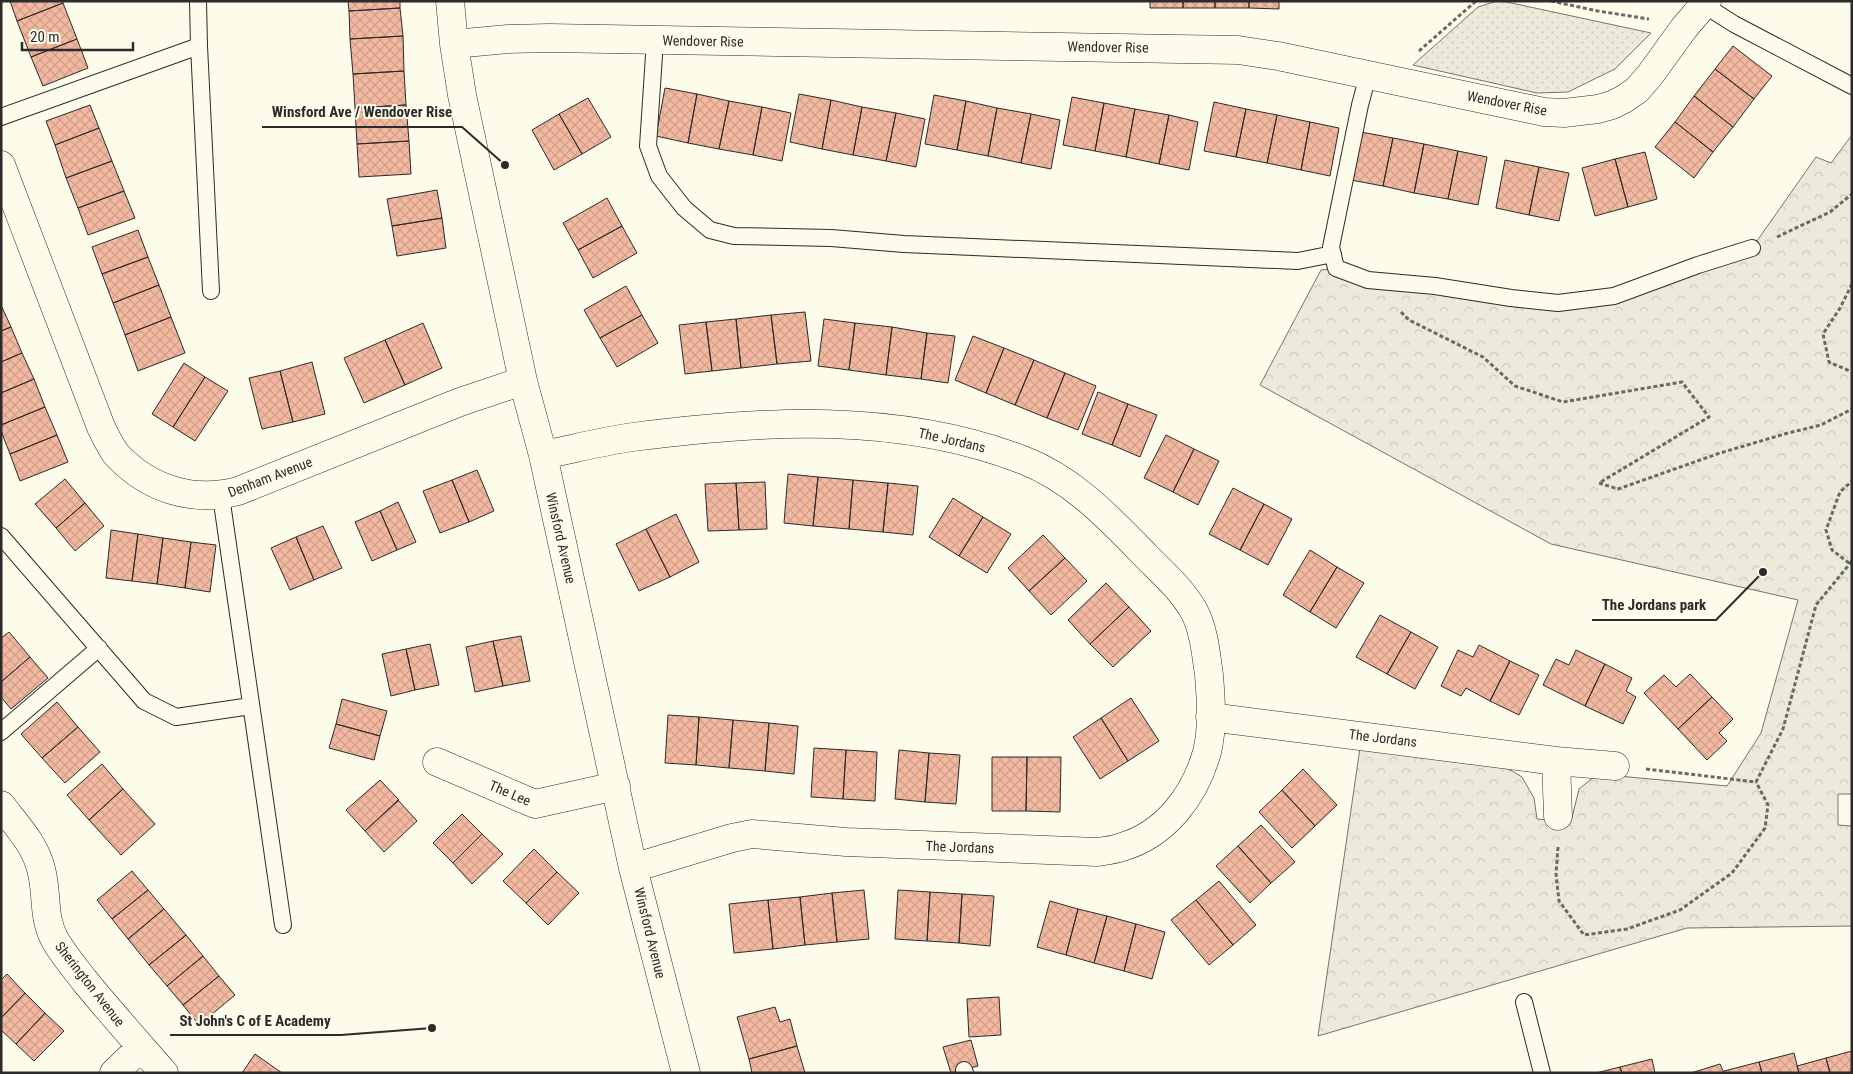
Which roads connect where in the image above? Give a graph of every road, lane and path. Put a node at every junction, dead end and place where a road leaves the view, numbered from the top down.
1 (198, 1) edge
2 (450, 1) edge
3 (1476, 1) edge
4 (1551, 1) edge
5 (1705, 3) edge
6 (1684, 28) junction
7 (655, 40) junction
8 (454, 44) junction
9 (199, 46) junction
10 (1368, 75) junction
11 (1396, 80) junction
12 (1852, 86) edge
13 (1, 117) edge
14 (1, 165) edge
15 (1852, 194) edge
16 (1752, 248) joint
17 (1333, 254) junction
18 (1368, 280) junction
19 (1852, 284) edge
20 (211, 291) dead end
21 (1852, 372) edge
22 (523, 381) junction
23 (1852, 409) edge
24 (543, 455) junction
25 (1852, 481) edge
26 (220, 496) junction
27 (1, 536) edge
28 (1850, 562) edge
29 (98, 648) junction
30 (251, 706) junction
31 (1210, 717) junction
32 (1, 732) edge
33 (1556, 760) junction
34 (437, 762) dead end
35 (1615, 766) joint
36 (1756, 782) junction
37 (616, 786) junction
38 (1, 805) edge
39 (1558, 816) joint
40 (11, 834) edge
41 (633, 868) junction
42 (283, 925) dead end
43 (1524, 1002) dead end
44 (141, 1046) junction
45 (114, 1073) edge
46 (164, 1073) edge
47 (686, 1073) edge
48 (1542, 1073) edge

1 - 9 lane
2 - 8 street, Winsford Avenue
3 - 11 path
4 - 6 path
5 - 6 street, Wendover Rise
5 - 12 lane
6 - 11 street, Wendover Rise
7 - 8 street, Wendover Rise
7 - 10 street, Wendover Rise
7 - 17 lane
8 - 22 street, Winsford Avenue
9 - 13 lane
9 - 20 lane
10 - 11 street, Wendover Rise
10 - 17 lane
14 - 26 street, Denham Avenue
15 - 16 path
16 - 18 lane
17 - 18 lane
18 - 23 path
19 - 21 path
22 - 24 street, Winsford Avenue
22 - 26 street, Denham Avenue
24 - 31 street, The Jordans
24 - 37 street, Winsford Avenue
25 - 28 path
26 - 30 lane
27 - 29 lane
28 - 36 path
29 - 30 lane
29 - 32 lane
30 - 42 lane
31 - 33 street, The Jordans
31 - 41 street, The Jordans
33 - 35 street, The Jordans
33 - 39 street
34 - 37 street, The Lee
35 - 36 path
36 - 39 path
37 - 41 street, Winsford Avenue
38 - 40 street, Sherington Avenue
40 - 44 street, Sherington Avenue
41 - 47 street, Winsford Avenue
43 - 48 lane
44 - 45 street
44 - 46 street, Sherington Avenue

